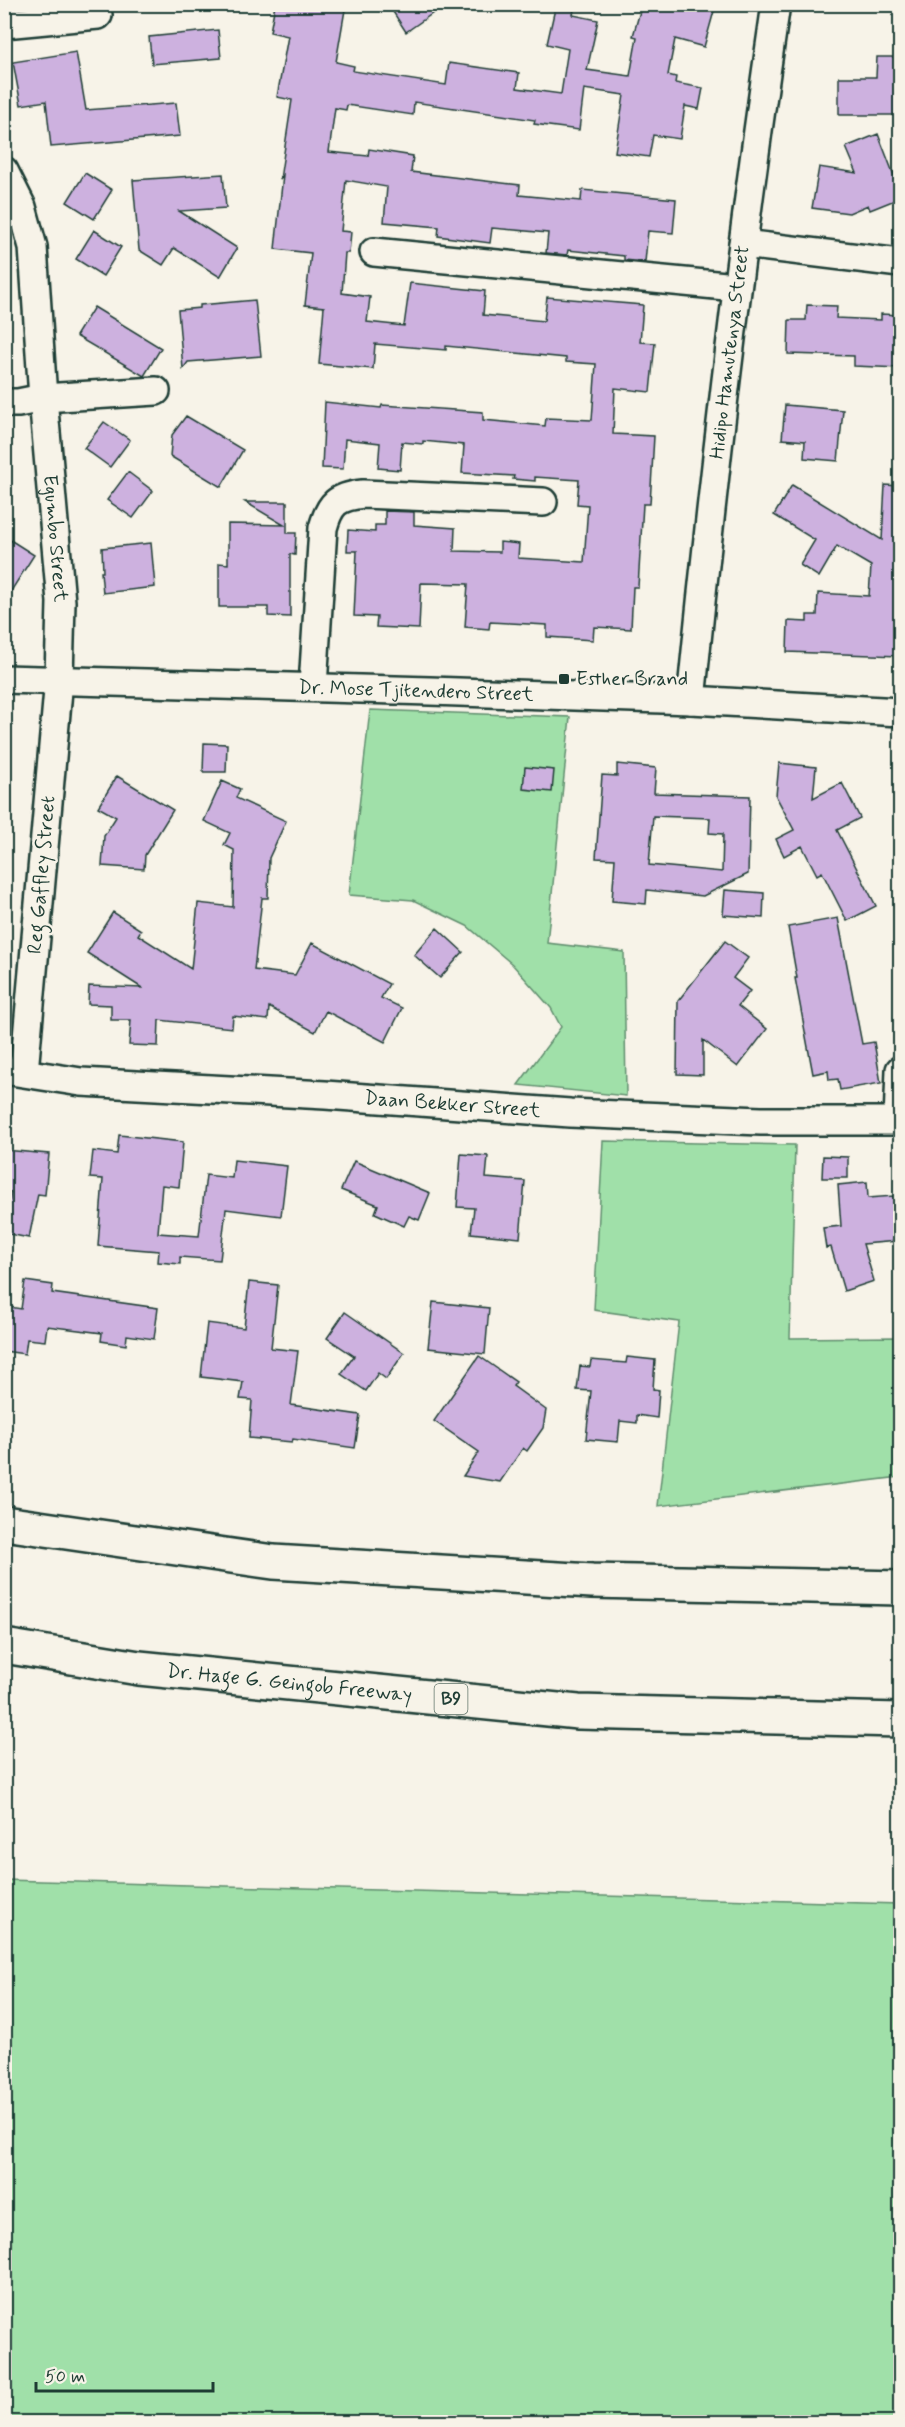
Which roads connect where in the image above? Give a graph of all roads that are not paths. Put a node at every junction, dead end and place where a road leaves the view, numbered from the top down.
1 (776, 4) edge
2 (98, 15) dead end
3 (4, 24) edge
4 (4, 171) edge
5 (743, 244) junction
6 (374, 252) dead end
7 (900, 263) edge
8 (736, 287) junction
9 (156, 391) dead end
10 (43, 398) junction
11 (4, 403) edge
12 (543, 502) dead end
13 (4, 679) edge
14 (60, 679) junction
15 (313, 686) junction
16 (691, 700) junction
17 (900, 712) edge
18 (900, 1070) edge
19 (14, 1071) edge
20 (899, 1121) edge
21 (4, 1523) edge
22 (900, 1579) edge
23 (830, 1586) junction
24 (900, 1588) edge
25 (4, 1646) edge
26 (900, 1720) edge

1 - 5 street, Hidipo Hamutenya Street
2 - 3 street
4 - 10 street, Egumbo Street
5 - 7 street
5 - 8 street, Hidipo Hamutenya Street
6 - 8 street
8 - 16 street, Hidipo Hamutenya Street
9 - 10 street
10 - 11 street
10 - 14 street, Egumbo Street
12 - 15 street
13 - 14 street, Dr. Mose Tjitendero Street
14 - 15 street, Dr. Mose Tjitendero Street
14 - 19 street, Reg Gaffley Street
15 - 16 street, Dr. Mose Tjitendero Street
16 - 17 street, Dr. Mose Tjitendero Street
18 - 20 street
19 - 20 street, Daan Bekker Street
21 - 23 highway
22 - 23 highway
23 - 24 highway
25 - 26 highway, Dr. Hage G. Geingob Freeway / B9

